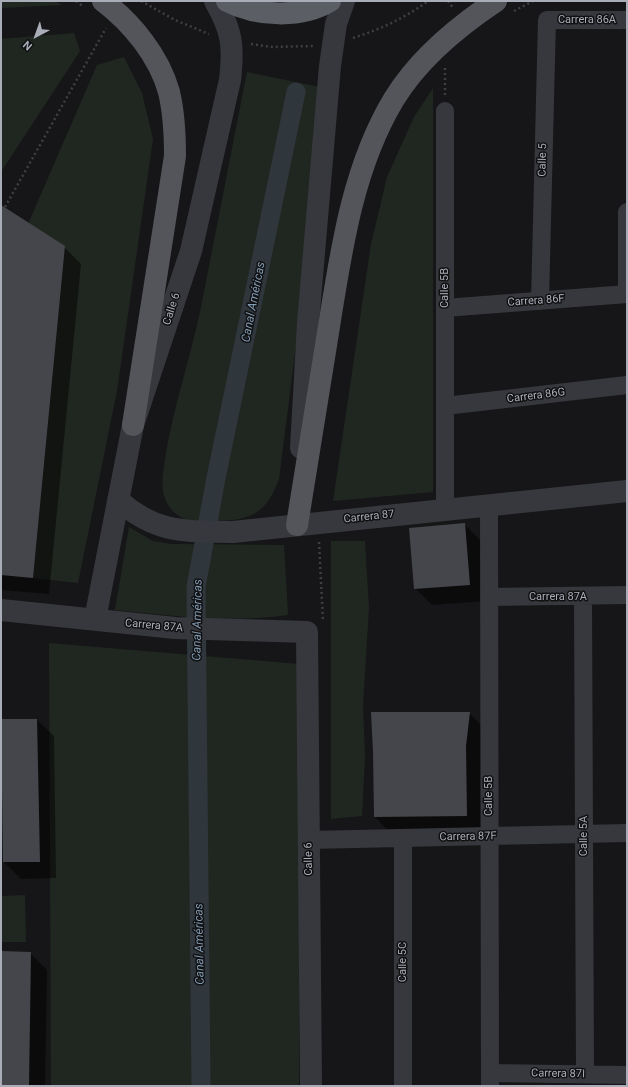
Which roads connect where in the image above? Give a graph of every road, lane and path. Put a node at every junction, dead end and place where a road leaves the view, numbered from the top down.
1 (103, 1) edge
2 (215, 1) edge
3 (227, 1) edge
4 (330, 1) edge
5 (344, 1) edge
6 (533, 1) edge
7 (504, 7) edge
8 (547, 20) joint
9 (627, 20) edge
10 (107, 25) dead end
11 (448, 64) dead end
12 (445, 67) junction
13 (440, 72) dead end
14 (445, 111) joint
15 (5, 207) dead end
16 (627, 212) edge
17 (627, 294) edge
18 (540, 301) junction
19 (445, 308) junction
20 (627, 385) edge
21 (445, 406) junction
22 (133, 425) junction
23 (627, 491) edge
24 (118, 500) junction
25 (489, 505) junction
26 (445, 510) junction
27 (320, 523) junction
28 (297, 525) junction
29 (627, 595) edge
30 (489, 597) junction
31 (583, 597) junction
32 (1, 610) edge
33 (95, 619) junction
34 (315, 630) junction
35 (627, 833) edge
36 (584, 834) junction
37 (489, 836) junction
38 (404, 838) junction
39 (309, 840) junction
40 (585, 1074) junction
41 (627, 1075) edge
42 (490, 1079) edge
43 (311, 1086) edge
44 (403, 1086) edge

1 - 22 main road
2 - 22 street, Calle 6
3 - 4 highway
5 - 28 street
6 - 7 path
7 - 28 main road
8 - 9 street, Carrera 86A
8 - 18 street, Calle 5
10 - 15 path
11 - 12 path
12 - 13 path
12 - 14 path
14 - 19 street, Calle 5B
16 - 17 street
17 - 18 street, Carrera 86F
18 - 19 street, Carrera 86F
19 - 21 street, Calle 5B
20 - 21 street, Carrera 86G
21 - 26 street, Calle 5B
22 - 24 street, Calle 6
23 - 25 street, Carrera 87
24 - 28 street, Carrera 87
24 - 33 street, Calle 6
25 - 26 street, Carrera 87
25 - 30 street, Calle 5B
26 - 27 street, Carrera 87
27 - 28 street, Carrera 87
27 - 34 path
29 - 31 street, Carrera 87A
30 - 31 street, Carrera 87A
30 - 37 street, Calle 5B
31 - 36 street, Calle 5A
32 - 33 street, Carrera 87A
33 - 34 street, Carrera 87A
34 - 39 street, Calle 6
35 - 36 street, Carrera 87F
36 - 37 street, Carrera 87F
36 - 40 street, Calle 5A
37 - 38 street, Carrera 87F
37 - 42 street, Calle 5B
38 - 39 street, Carrera 87F
38 - 44 street, Calle 5C
39 - 43 street, Calle 6
40 - 41 street, Carrera 87I
40 - 42 street, Carrera 87I

